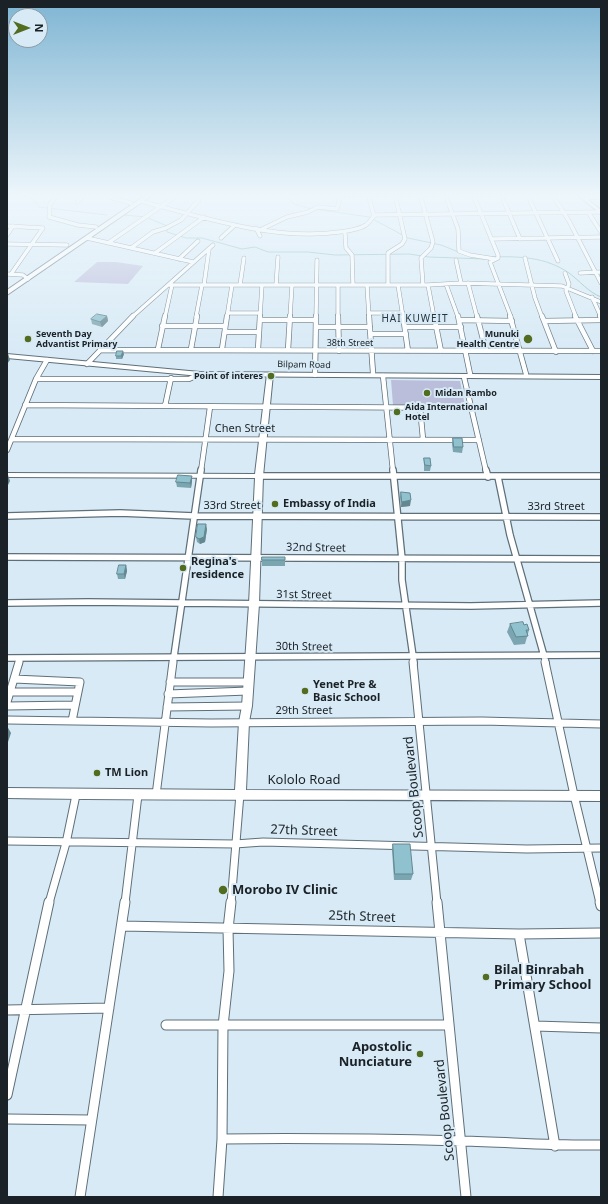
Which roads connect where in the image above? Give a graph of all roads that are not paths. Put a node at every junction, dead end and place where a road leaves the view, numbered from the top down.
1 (28, 250) edge
2 (60, 250) edge
3 (68, 250) edge
4 (141, 250) edge
5 (159, 250) edge
6 (188, 250) edge
7 (207, 250) edge
8 (208, 250) edge
9 (347, 250) edge
10 (392, 250) edge
11 (428, 250) edge
12 (459, 250) edge
13 (495, 250) edge
14 (553, 250) edge
15 (583, 250) edge
16 (155, 253) junction
17 (278, 257) dead end
18 (497, 257) junction
19 (244, 258) dead end
20 (525, 258) dead end
21 (179, 259) junction
22 (317, 260) dead end
23 (456, 260) dead end
24 (558, 261) dead end
25 (193, 262) junction
26 (580, 272) dead end
27 (595, 272) junction
28 (601, 272) edge
29 (565, 273) dead end
30 (9, 274) edge
31 (26, 277) junction
32 (461, 283) junction
33 (601, 283) edge
34 (446, 284) junction
35 (468, 284) junction
36 (498, 284) junction
37 (532, 284) junction
38 (170, 285) junction
39 (203, 285) junction
40 (232, 285) junction
41 (240, 285) junction
42 (262, 285) junction
43 (276, 285) junction
44 (292, 285) junction
45 (317, 285) junction
46 (338, 285) junction
47 (353, 285) junction
48 (367, 285) junction
49 (388, 285) junction
50 (398, 285) junction
51 (426, 285) junction
52 (7, 286) edge
53 (568, 287) junction
54 (7, 293) edge
55 (592, 297) junction
56 (601, 302) edge
57 (259, 312) junction
58 (229, 313) junction
59 (370, 313) junction
60 (403, 313) junction
61 (601, 319) edge
62 (260, 320) junction
63 (290, 320) junction
64 (316, 320) junction
65 (459, 320) junction
66 (479, 320) junction
67 (512, 321) junction
68 (544, 321) junction
69 (577, 321) junction
70 (162, 326) junction
71 (193, 326) junction
72 (225, 326) junction
73 (316, 327) junction
74 (339, 327) junction
75 (370, 327) junction
76 (405, 327) junction
77 (437, 327) junction
78 (461, 327) junction
79 (225, 332) junction
80 (258, 332) junction
81 (371, 334) junction
82 (406, 334) junction
83 (158, 349) junction
84 (191, 349) junction
85 (222, 349) junction
86 (258, 349) junction
87 (100, 350) junction
88 (288, 350) junction
89 (466, 350) junction
90 (316, 351) junction
91 (339, 351) junction
92 (372, 351) junction
93 (408, 351) junction
94 (441, 351) junction
95 (486, 351) junction
96 (520, 351) junction
97 (593, 351) junction
98 (601, 351) edge
99 (556, 352) junction
100 (7, 353) edge
101 (7, 356) edge
102 (48, 360) junction
103 (88, 362) junction
104 (373, 373) junction
105 (200, 374) junction
106 (270, 374) junction
107 (315, 374) junction
108 (526, 374) junction
109 (467, 375) junction
110 (383, 376) junction
111 (601, 376) edge
112 (172, 378) junction
113 (36, 379) junction
114 (25, 405) junction
115 (166, 406) junction
116 (210, 407) junction
117 (267, 407) junction
118 (386, 407) junction
119 (420, 407) junction
120 (470, 408) junction
121 (12, 439) junction
122 (206, 439) junction
123 (262, 439) junction
124 (389, 439) junction
125 (423, 439) junction
126 (479, 440) junction
127 (7, 450) edge
128 (7, 475) edge
129 (199, 476) junction
130 (259, 476) junction
131 (601, 476) edge
132 (392, 477) junction
133 (488, 477) junction
134 (498, 477) junction
135 (7, 516) edge
136 (194, 516) junction
137 (258, 516) junction
138 (397, 516) junction
139 (507, 516) junction
140 (601, 517) edge
141 (7, 557) edge
142 (188, 557) junction
143 (255, 558) junction
144 (517, 558) junction
145 (402, 559) junction
146 (601, 559) edge
147 (7, 603) edge
148 (601, 603) edge
149 (182, 604) junction
150 (254, 604) junction
151 (531, 604) junction
152 (406, 606) junction
153 (544, 655) junction
154 (601, 655) edge
155 (175, 656) junction
156 (251, 656) junction
157 (413, 657) junction
158 (7, 658) edge
159 (20, 658) junction
160 (14, 679) junction
161 (170, 682) junction
162 (248, 686) junction
163 (8, 692) edge
164 (78, 692) junction
165 (168, 694) junction
166 (7, 702) edge
167 (75, 705) junction
168 (7, 706) edge
169 (247, 706) junction
170 (167, 707) junction
171 (7, 720) edge
172 (72, 721) junction
173 (166, 722) junction
174 (244, 722) junction
175 (419, 722) junction
176 (558, 724) junction
177 (601, 724) edge
178 (7, 793) edge
179 (240, 794) junction
180 (76, 795) junction
181 (138, 795) junction
182 (156, 795) junction
183 (574, 795) junction
184 (427, 796) junction
185 (601, 796) edge
186 (7, 842) edge
187 (66, 843) junction
188 (131, 843) junction
189 (235, 844) junction
190 (432, 847) junction
191 (587, 848) junction
192 (601, 848) edge
193 (601, 906) edge
194 (122, 926) junction
195 (228, 929) junction
196 (440, 932) junction
197 (601, 933) edge
198 (519, 934) junction
199 (26, 1008) junction
200 (109, 1008) junction
201 (7, 1010) edge
202 (166, 1025) dead end
203 (448, 1025) junction
204 (223, 1026) junction
205 (535, 1026) junction
206 (601, 1028) edge
207 (7, 1095) edge
208 (7, 1119) edge
209 (90, 1120) junction
210 (222, 1139) junction
211 (461, 1142) junction
212 (601, 1145) edge
213 (555, 1146) junction
214 (80, 1197) edge
215 (218, 1197) edge
216 (466, 1197) edge

1 - 30 street
2 - 31 highway
3 - 31 highway
4 - 16 street
5 - 16 street
6 - 21 street
7 - 25 street
8 - 39 street
9 - 47 street
10 - 49 street
11 - 51 street
12 - 18 street
13 - 18 street
14 - 24 street
15 - 27 street
16 - 21 street
17 - 43 street
18 - 36 street
19 - 41 street
20 - 37 street
21 - 25 street
22 - 45 street
23 - 32 street
25 - 38 street
26 - 27 street
27 - 28 street
27 - 33 street
29 - 53 street
30 - 31 street
31 - 52 highway
31 - 54 highway
32 - 34 street
32 - 35 street
34 - 51 street
34 - 65 street
35 - 36 street
35 - 66 street
36 - 37 street
36 - 67 street
37 - 53 street
37 - 68 street
38 - 39 street
38 - 70 street
38 - 87 street
39 - 40 street
39 - 71 street
40 - 41 street
40 - 58 street
41 - 42 street
42 - 43 street
42 - 57 street
43 - 44 street
44 - 45 street
44 - 63 street
45 - 46 street
45 - 64 street
46 - 47 street
46 - 74 street
47 - 48 street
48 - 49 street
48 - 59 street
49 - 50 street
50 - 51 street
50 - 60 street
51 - 77 street
53 - 55 street
53 - 69 street
55 - 56 street
55 - 61 street
57 - 58 street
57 - 62 street
58 - 72 street
59 - 60 street
59 - 75 street
60 - 76 street
61 - 69 street
62 - 63 street
62 - 80 street
63 - 64 street
63 - 88 street
64 - 73 street
65 - 66 street
65 - 78 street
66 - 67 street
66 - 95 street
67 - 96 street
68 - 69 street
68 - 99 street
69 - 97 street
70 - 71 street
70 - 83 street
71 - 72 street
71 - 84 street
72 - 79 street
73 - 74 street
73 - 90 street
74 - 75 street
74 - 91 street
75 - 81 street
76 - 77 street
76 - 82 street
77 - 78 street
77 - 94 street
78 - 89 street
79 - 80 street
79 - 85 street
80 - 86 street
81 - 82 street
81 - 92 street
82 - 93 street
83 - 84 street, 38th Street
83 - 87 street, 38th Street
84 - 85 street, 38th Street
85 - 86 street, 38th Street
86 - 88 street, 38th Street
87 - 103 street
88 - 90 street, 38th Street
89 - 94 street, 38th Street
89 - 95 street, 38th Street
89 - 109 street
90 - 91 street, 38th Street
90 - 107 street
91 - 92 street, 38th Street
92 - 93 street, 38th Street
92 - 104 street
93 - 94 street, 38th Street
95 - 96 street, 38th Street
96 - 99 street, 38th Street
96 - 108 street
97 - 98 street, 38th Street
97 - 99 street, 38th Street
100 - 103 main road, Bilpam Road
101 - 102 main road, Bilpam Road
102 - 103 main road, Bilpam Road
102 - 113 street
103 - 105 main road, Bilpam Road
103 - 107 main road, Bilpam Road
104 - 107 main road, Bilpam Road
104 - 109 main road, Bilpam Road
105 - 106 main road, Bilpam Road
105 - 112 street
106 - 107 main road, Bilpam Road
106 - 117 street
107 - 110 main road, Bilpam Road
108 - 109 main road, Bilpam Road
108 - 111 main road, Bilpam Road
109 - 110 main road, Bilpam Road
109 - 111 main road, Bilpam Road
109 - 120 street
110 - 118 street, Scoop Boulevard
112 - 113 street
112 - 115 street
113 - 114 street
114 - 115 street
114 - 121 street
115 - 116 street
116 - 117 street
116 - 122 street
117 - 118 street
117 - 123 street
118 - 119 street
118 - 124 street, Scoop Boulevard
119 - 120 street
119 - 125 street
120 - 126 street
121 - 122 street, Chen Street
121 - 127 street
122 - 123 street, Chen Street
122 - 129 street
123 - 124 street, Chen Street
123 - 130 street
124 - 125 street, Chen Street
124 - 132 street, Scoop Boulevard
125 - 126 street, Chen Street
126 - 133 street
128 - 129 street
129 - 130 street
129 - 136 street
130 - 132 street
130 - 137 street
131 - 134 street
132 - 133 street
132 - 138 street, Scoop Boulevard
133 - 134 street
134 - 139 street
135 - 136 street, 33rd Street
136 - 137 street, 33rd Street
136 - 142 street
137 - 138 street, 33rd Street
137 - 143 street
138 - 139 street, 33rd Street
138 - 145 street, Scoop Boulevard
139 - 140 street, 33rd Street
139 - 144 street
141 - 142 street, 32nd Street
142 - 143 street, 32nd Street
142 - 149 street
143 - 145 street, 32nd Street
143 - 150 street
144 - 145 street, 32nd Street
144 - 146 street, 32nd Street
144 - 151 street
145 - 152 street, Scoop Boulevard
147 - 149 street, 31st Street
148 - 151 street, 31st Street
149 - 150 street, 31st Street
149 - 155 street
150 - 152 street, 31st Street
150 - 156 street
151 - 152 street, 31st Street
151 - 153 street
152 - 157 street, Scoop Boulevard
153 - 154 street, 30th Street
153 - 157 street, 30th Street
153 - 176 street
155 - 156 street, 30th Street
155 - 159 street, 30th Street
155 - 161 street
156 - 157 street, 30th Street
156 - 162 street
157 - 175 street, Scoop Boulevard
158 - 159 street, 30th Street
159 - 160 street
160 - 163 street
160 - 164 street
161 - 162 street
161 - 165 street
162 - 165 street
162 - 169 street
163 - 164 street
163 - 166 street
164 - 167 street
165 - 170 street
167 - 168 street
167 - 172 street
169 - 170 street
169 - 174 street
170 - 173 street
171 - 172 street, 29th Street
172 - 173 street, 29th Street
173 - 174 street, 29th Street
173 - 182 street
174 - 175 street, 29th Street
174 - 179 street
175 - 176 street, 29th Street
175 - 184 street, Scoop Boulevard
176 - 177 street, 29th Street
176 - 183 street
178 - 180 street, Kololo Road
179 - 182 street, Kololo Road
179 - 184 street, Kololo Road
179 - 189 street
180 - 181 street, Kololo Road
180 - 187 street
181 - 182 street, Kololo Road
181 - 188 street
183 - 184 street, Kololo Road
183 - 185 street, Kololo Road
183 - 191 street
184 - 190 street, Scoop Boulevard
186 - 187 street, 27th Street
187 - 188 street, 27th Street
187 - 199 street
188 - 189 street, 27th Street
188 - 194 street
189 - 190 street, 27th Street
189 - 195 street
190 - 191 street, 27th Street
190 - 196 street, Scoop Boulevard
191 - 192 street, 27th Street
191 - 193 street
194 - 195 street, 25th Street
194 - 200 street
195 - 196 street, 25th Street
195 - 204 street
196 - 198 street, 25th Street
196 - 203 street, Scoop Boulevard
197 - 198 street, 25th Street
198 - 205 street
199 - 200 street
199 - 201 street
199 - 207 street
200 - 209 street
202 - 204 street
203 - 204 street
203 - 211 street, Scoop Boulevard
204 - 210 street
205 - 206 street
205 - 213 street
208 - 209 street
209 - 214 street
210 - 211 street
210 - 215 street
211 - 213 street
211 - 216 street, Scoop Boulevard
212 - 213 street

